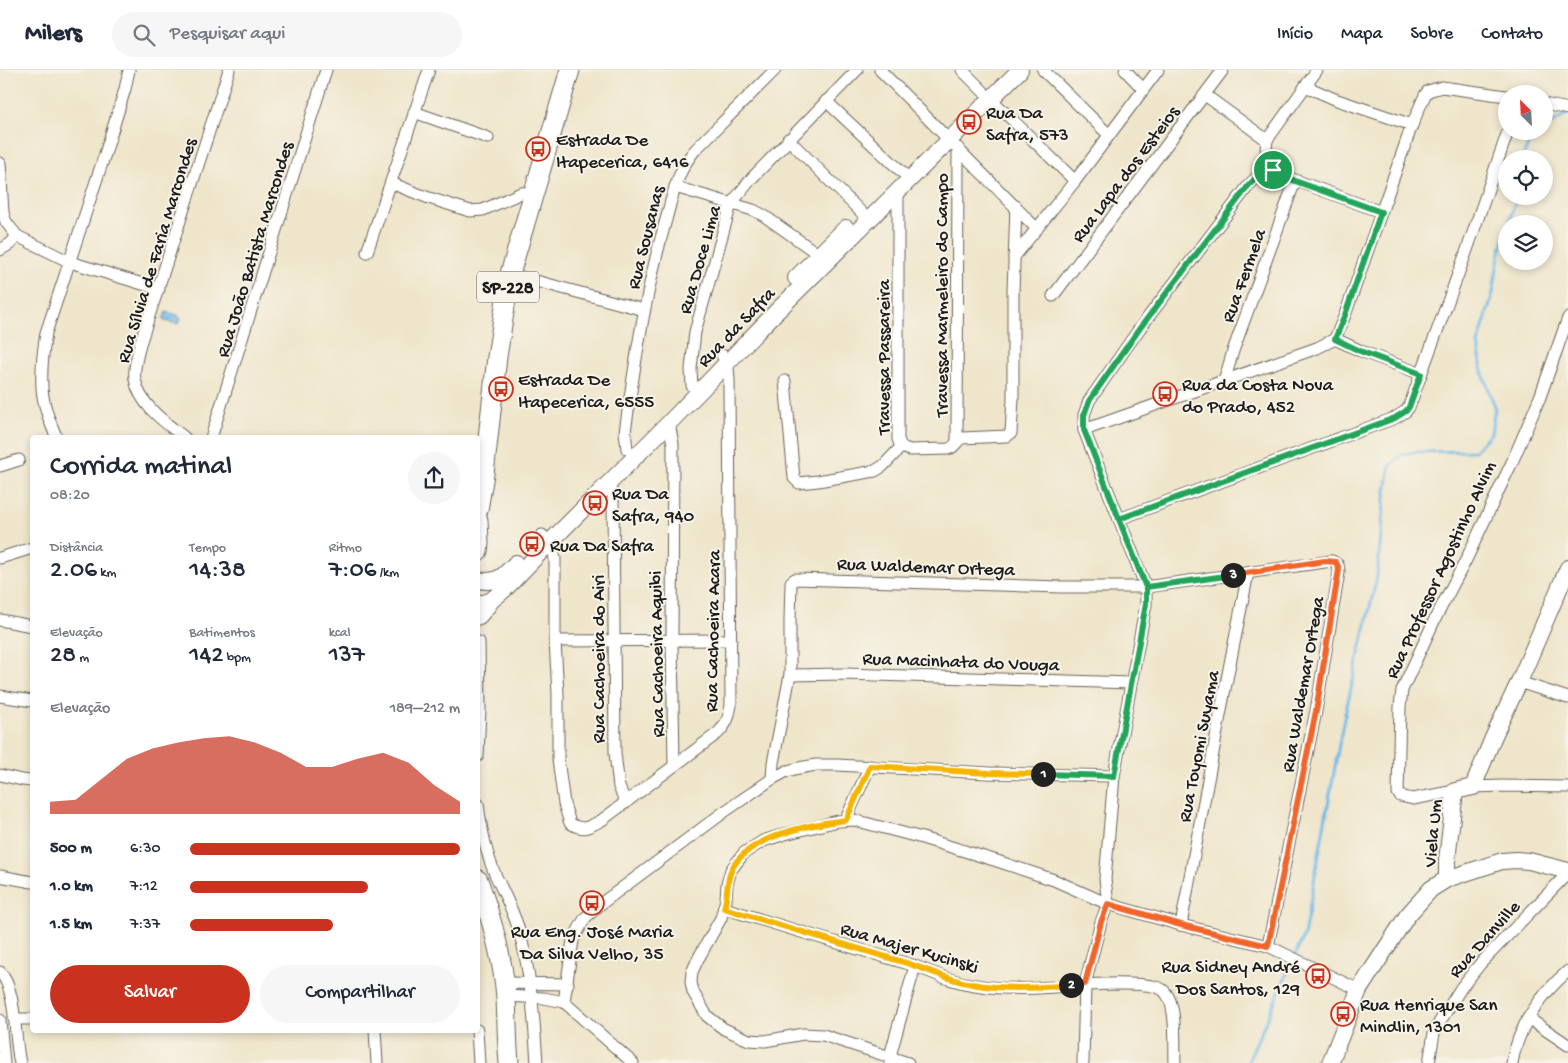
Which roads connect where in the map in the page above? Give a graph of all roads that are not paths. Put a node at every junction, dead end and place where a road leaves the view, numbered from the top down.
1 (129, 70) edge
2 (230, 70) edge
3 (326, 70) edge
4 (429, 70) edge
5 (570, 70) edge
6 (775, 70) edge
7 (857, 70) edge
8 (880, 70) edge
9 (962, 70) edge
10 (1005, 70) edge
11 (1020, 70) edge
12 (1043, 70) edge
13 (1125, 70) edge
14 (1158, 70) edge
15 (1223, 70) edge
16 (1316, 70) edge
17 (1305, 86) junction
18 (1144, 89) junction
19 (987, 95) junction
20 (1205, 95) junction
21 (1498, 95) edge
22 (826, 101) junction
23 (414, 112) junction
24 (1412, 125) junction
25 (1110, 135) junction
26 (488, 138) dead end
27 (788, 139) junction
28 (950, 140) junction
29 (1268, 140) junction
30 (1505, 140) edge
31 (0, 163) edge
32 (1273, 170) junction
33 (903, 173) junction
34 (1075, 181) junction
35 (1295, 181) junction
36 (391, 183) junction
37 (675, 187) junction
38 (534, 192) junction
39 (898, 192) junction
40 (1, 203) edge
41 (731, 204) junction
42 (1016, 206) junction
43 (1381, 212) junction
44 (862, 213) junction
45 (1037, 229) junction
46 (17, 236) junction
47 (0, 250) edge
48 (367, 252) dead end
49 (818, 254) junction
50 (1014, 257) junction
51 (70, 262) junction
52 (510, 274) junction
53 (159, 289) junction
54 (1052, 296) dead end
55 (644, 310) junction
56 (1568, 318) edge
57 (1335, 339) junction
58 (724, 359) junction
59 (1421, 374) junction
60 (785, 381) dead end
61 (1224, 382) junction
62 (692, 386) junction
63 (669, 423) junction
64 (1084, 430) junction
65 (173, 433) edge
66 (56, 435) edge
67 (212, 435) edge
68 (957, 441) junction
69 (901, 447) junction
70 (627, 449) junction
71 (19, 460) dead end
72 (0, 466) edge
73 (609, 483) junction
74 (480, 498) edge
75 (1119, 519) junction
76 (546, 538) junction
77 (30, 549) edge
78 (0, 558) edge
79 (1568, 568) edge
80 (1248, 573) junction
81 (480, 580) edge
82 (1146, 587) junction
83 (481, 607) edge
84 (0, 620) edge
85 (30, 626) edge
86 (614, 640) junction
87 (672, 640) junction
88 (731, 640) junction
89 (555, 641) junction
90 (790, 675) junction
91 (1519, 682) junction
92 (1131, 683) junction
93 (0, 696) edge
94 (1568, 698) edge
95 (30, 701) edge
96 (674, 765) junction
97 (870, 766) junction
98 (0, 775) edge
99 (1114, 776) junction
100 (772, 779) junction
101 (30, 781) edge
102 (1473, 787) junction
103 (1568, 787) edge
104 (1455, 791) junction
105 (626, 803) junction
106 (480, 818) edge
107 (846, 820) junction
108 (1568, 872) edge
109 (0, 876) edge
110 (1447, 879) junction
111 (30, 882) edge
112 (480, 885) edge
113 (507, 898) junction
114 (485, 899) junction
115 (1108, 904) junction
116 (724, 908) junction
117 (1181, 925) junction
118 (1274, 948) junction
119 (915, 966) junction
120 (0, 972) edge
121 (1568, 972) edge
122 (530, 983) junction
123 (568, 984) junction
124 (1085, 984) junction
125 (505, 989) junction
126 (1359, 990) junction
127 (533, 998) junction
128 (564, 1002) junction
129 (1528, 1018) junction
130 (14, 1019) junction
131 (30, 1019) edge
132 (0, 1020) edge
133 (375, 1033) edge
134 (476, 1033) edge
135 (1568, 1045) edge
136 (890, 1060) edge
137 (1334, 1061) edge
138 (630, 1062) edge
139 (4, 1063) edge
140 (20, 1063) edge
141 (377, 1063) edge
142 (479, 1063) edge
143 (509, 1063) edge
144 (537, 1063) edge
145 (908, 1063) edge
146 (1082, 1063) edge
147 (1174, 1063) edge
148 (1429, 1063) edge
149 (1512, 1063) edge

1 - 51 street
2 - 53 street, Rua Sílvia de Faria Marcondes
3 - 67 street, Rua João Batista Marcondes
4 - 23 street
5 - 38 main road, SP-228
6 - 37 street, Rua Sousanas
7 - 22 street, Rua Doce Lima
8 - 28 street
9 - 19 street
10 - 19 main road, Rua da Safra
11 - 19 main road, Rua da Safra
12 - 25 street
13 - 18 street
14 - 18 street
15 - 20 street, Rua Lapa dos Esteios
16 - 17 street
17 - 24 street
17 - 29 street
18 - 25 street
19 - 28 main road, Rua da Safra
19 - 34 street
20 - 29 street
20 - 54 street, Rua Lapa dos Esteios
21 - 24 street
22 - 27 street, Rua Doce Lima
22 - 33 street
23 - 26 street
23 - 36 street
24 - 43 street
25 - 34 street
27 - 41 street, Rua Doce Lima
27 - 44 street
28 - 33 main road, Rua da Safra
28 - 39 main road, Rua da Safra
28 - 42 street
28 - 68 street, Travessa Marmeleiro do Campo
29 - 32 street
30 - 59 street
31 - 40 street
32 - 35 street
32 - 64 street
33 - 44 main road, Rua da Safra
34 - 45 street
35 - 43 street
35 - 61 street, Rua Fermela
36 - 38 street
36 - 48 street
37 - 41 street
37 - 55 street, Rua Sousanas
38 - 52 main road, SP-228
39 - 58 main road, Rua da Safra
39 - 69 street, Travessa Passareira
40 - 46 street
41 - 49 street
41 - 62 street, Rua Doce Lima
42 - 45 street
42 - 50 street, Travessa Passareira
43 - 57 street
44 - 49 main road, Rua da Safra
45 - 50 street
46 - 47 street
46 - 51 street
49 - 58 main road, Rua da Safra
50 - 68 street, Travessa Passareira
51 - 53 street
51 - 66 street
52 - 55 street
52 - 74 main road, SP-228
53 - 65 street, Rua Sílvia de Faria Marcondes
55 - 70 street, Rua Sousanas
56 - 104 street, Rua Professor Agostinho Alvim
57 - 59 street
57 - 61 street
58 - 62 main road, Rua da Safra
58 - 63 main road, Rua da Safra
58 - 88 street, Rua Cachoeira Acara
59 - 75 street
60 - 69 street
61 - 64 street
62 - 70 main road, Rua da Safra
63 - 73 main road, Rua da Safra
63 - 87 street, Rua Cachoeira Aquibi
64 - 75 street
68 - 69 street, Travessa Passareira
70 - 76 main road, Rua da Safra
71 - 72 street
73 - 76 main road, Rua da Safra
73 - 86 street, Rua Cachoeira do Airi
75 - 82 street
76 - 81 main road, Rua da Safra
76 - 83 main road, Rua da Safra
76 - 89 street, Rua Cachoeira Acara
77 - 78 street
79 - 91 main road
80 - 82 street, Rua Waldemar Ortega
80 - 117 street, Rua Toyomi Suyama
80 - 118 street, Rua Waldemar Ortega
82 - 90 street, Rua Waldemar Ortega
82 - 92 street
84 - 85 street
86 - 87 street
86 - 89 street
86 - 105 street, Rua Cachoeira do Airi
87 - 88 street
87 - 96 street, Rua Cachoeira Aquibi
88 - 96 street, Rua Cachoeira Acara
89 - 105 street, Rua Cachoeira Acara
90 - 92 street, Rua Macinhata do Vouga
90 - 100 street, Rua Waldemar Ortega
91 - 94 street
91 - 102 main road
92 - 99 street
93 - 95 street
96 - 105 street, Rua Cachoeira Acara
97 - 99 street
97 - 100 street
97 - 107 street
98 - 101 street
99 - 115 street
100 - 123 street
102 - 103 street, Rua Professor Agostinho Alvim
102 - 104 main road, Rua Professor Agostinho Alvim
104 - 110 main road, Viela Um
106 - 113 street
107 - 115 street
107 - 116 street
108 - 110 main road
108 - 148 street, Rua Danville
109 - 111 street
110 - 126 main road
112 - 114 main road
113 - 114 street
113 - 122 street
114 - 125 main road
115 - 117 street
115 - 124 street
116 - 119 street, Rua Majer Kucinski
116 - 136 street
117 - 118 street
118 - 126 street
119 - 124 street, Rua Majer Kucinski
119 - 136 street
120 - 130 street
121 - 129 street
122 - 123 street
122 - 125 street
122 - 127 street
123 - 128 street
124 - 146 street
124 - 147 street, Rua Majer Kucinski
125 - 127 street
125 - 143 main road
126 - 137 main road
127 - 128 street
127 - 144 street
128 - 138 street
129 - 135 street
129 - 149 street
130 - 131 street
130 - 140 street
132 - 139 street
133 - 141 street
134 - 142 street
136 - 145 street

